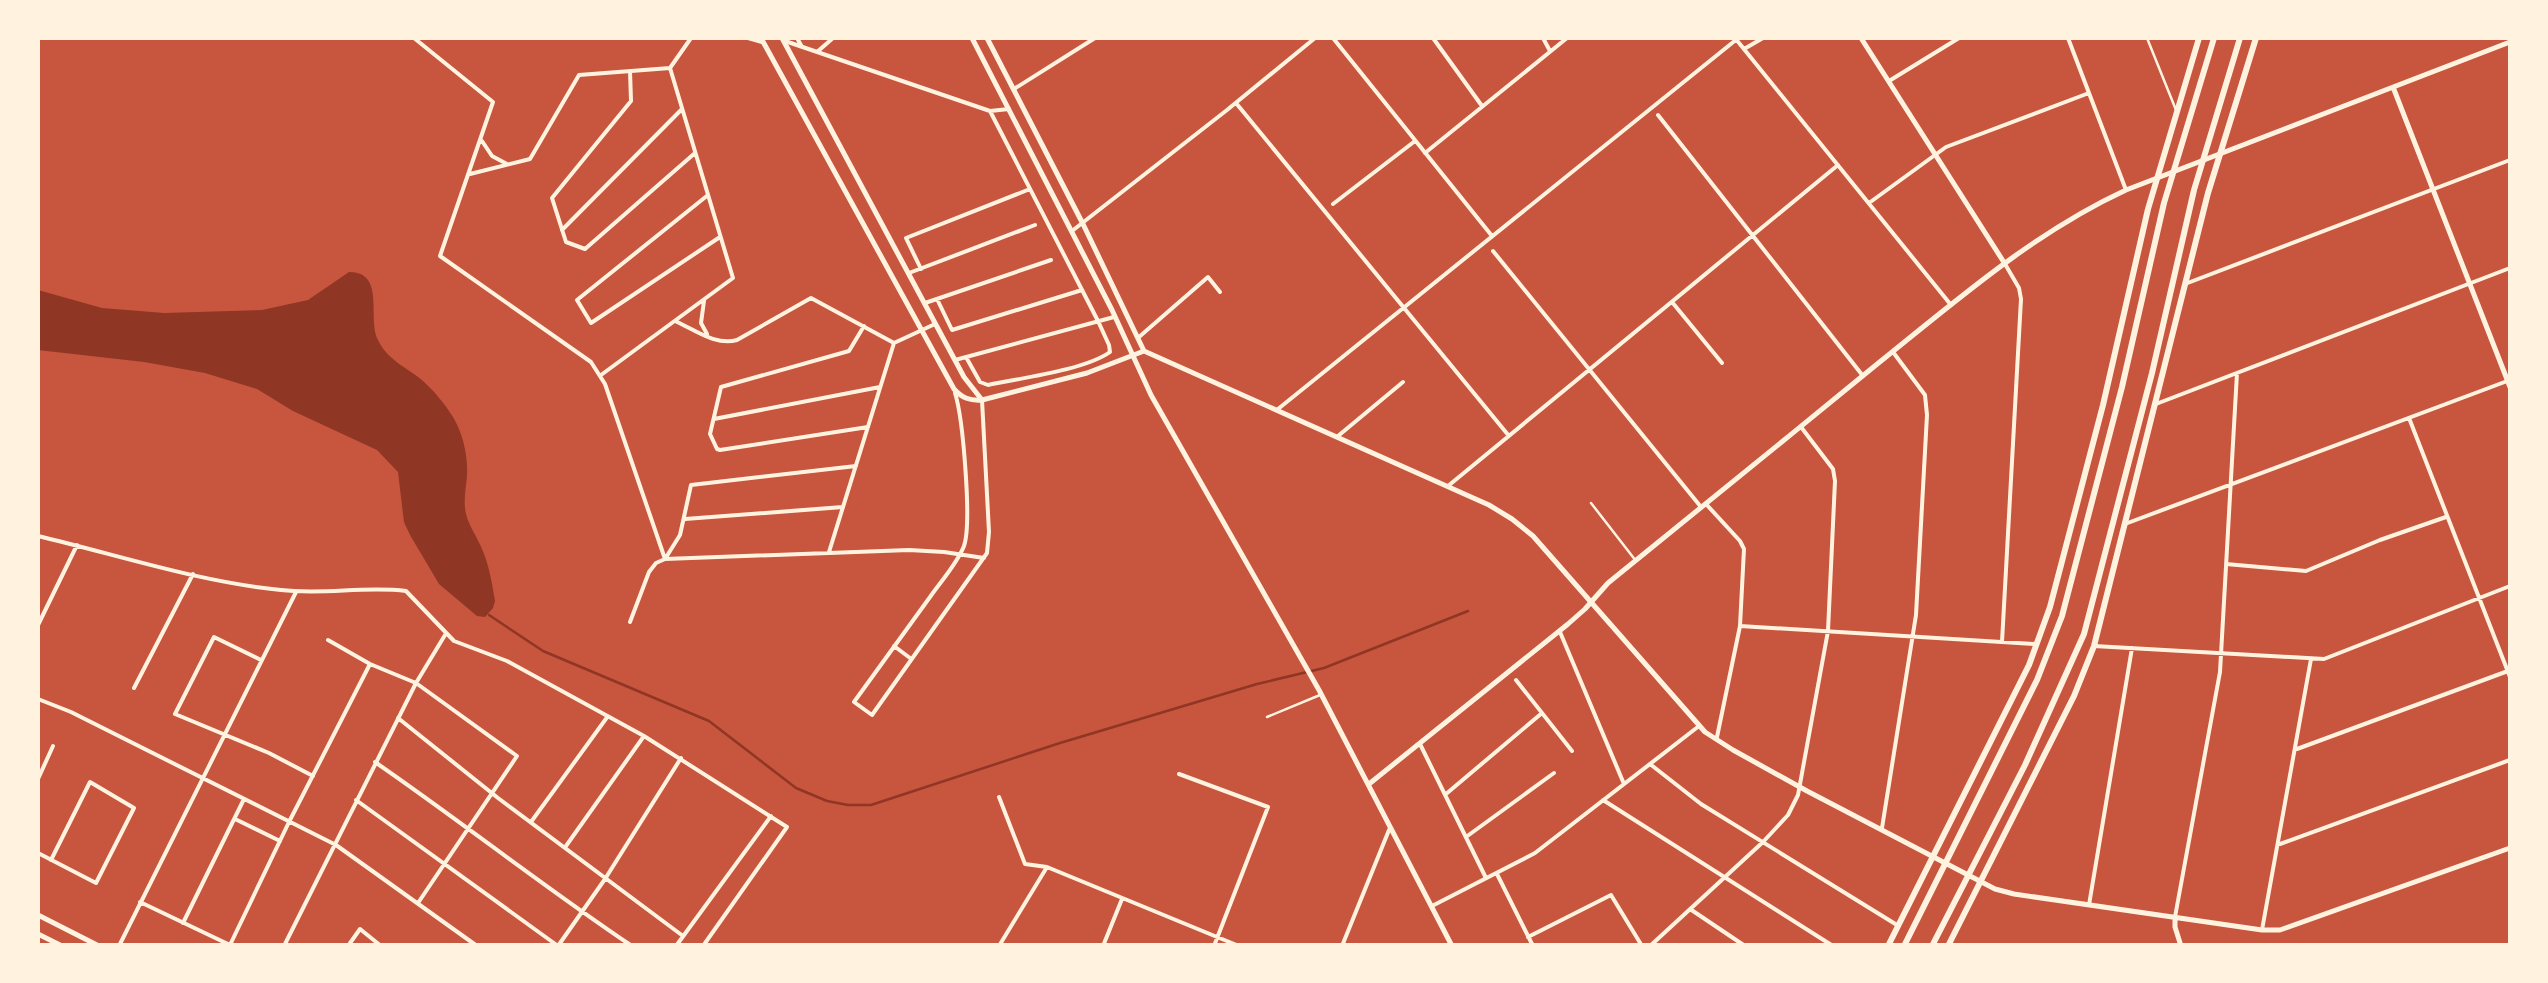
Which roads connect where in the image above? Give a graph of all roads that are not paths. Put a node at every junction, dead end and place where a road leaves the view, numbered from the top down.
1 (414, 38) edge
2 (691, 38) edge
3 (748, 38) edge
4 (796, 38) edge
5 (833, 38) edge
6 (972, 38) edge
7 (988, 38) edge
8 (1095, 38) edge
9 (1314, 38) edge
10 (1332, 38) edge
11 (1433, 38) edge
12 (1543, 38) edge
13 (1567, 38) edge
14 (1736, 38) edge
15 (1762, 38) edge
16 (1861, 38) edge
17 (1959, 38) edge
18 (2068, 38) edge
19 (2147, 38) edge
20 (2200, 38) edge
21 (2214, 38) edge
22 (2240, 38) edge
23 (2256, 38) edge
24 (2491, 38) edge
25 (782, 39) edge
26 (763, 40) edge
27 (2510, 42) edge
28 (802, 47) junction
29 (2494, 48) junction
30 (1744, 49) junction
31 (818, 52) junction
32 (1550, 52) junction
33 (670, 68) junction
34 (630, 71) junction
35 (1889, 81) junction
36 (2393, 87) junction
37 (1014, 89) junction
38 (2089, 93) junction
39 (1236, 102) junction
40 (1482, 106) junction
41 (682, 110) junction
42 (1009, 110) junction
43 (2176, 110) junction
44 (990, 111) junction
45 (1658, 115) dead end
46 (480, 138) junction
47 (1415, 141) junction
48 (695, 152) junction
49 (1425, 153) junction
50 (1934, 154) junction
51 (2219, 154) junction
52 (2203, 160) junction
53 (2510, 160) edge
54 (507, 164) junction
55 (1838, 165) junction
56 (2174, 171) junction
57 (468, 175) junction
58 (2157, 178) junction
59 (1030, 189) junction
60 (2126, 190) junction
61 (2433, 190) junction
62 (708, 195) junction
63 (1868, 203) junction
64 (1334, 204) dead end
65 (1083, 224) junction
66 (1035, 225) dead end
67 (562, 230) junction
68 (1072, 232) junction
69 (1752, 235) junction
70 (1492, 236) junction
71 (720, 237) junction
72 (1492, 251) dead end
73 (1051, 260) dead end
74 (2005, 264) junction
75 (2510, 268) edge
76 (921, 269) junction
77 (910, 273) junction
78 (2185, 284) junction
79 (2470, 284) junction
80 (1082, 290) junction
81 (1220, 292) dead end
82 (705, 298) junction
83 (937, 298) junction
84 (1672, 302) junction
85 (925, 303) junction
86 (1950, 304) junction
87 (1404, 307) junction
88 (1115, 317) junction
89 (675, 321) junction
90 (1098, 322) junction
91 (936, 324) junction
92 (864, 326) junction
93 (1133, 327) junction
94 (1146, 329) junction
95 (921, 330) junction
96 (710, 338) junction
97 (1138, 338) junction
98 (894, 343) junction
99 (2171, 344) junction
100 (1144, 351) junction
101 (1893, 352) junction
102 (1134, 356) junction
103 (966, 358) junction
104 (2154, 359) junction
105 (955, 360) junction
106 (1722, 363) dead end
107 (1589, 370) junction
108 (2237, 373) junction
109 (601, 375) junction
110 (1863, 376) junction
111 (1006, 382) junction
112 (1403, 382) dead end
113 (2510, 383) edge
114 (880, 387) junction
115 (954, 389) junction
116 (1009, 393) junction
117 (982, 400) junction
118 (2156, 404) junction
119 (1278, 409) junction
120 (2409, 418) junction
121 (714, 419) junction
122 (868, 427) junction
123 (1801, 428) junction
124 (1338, 436) junction
125 (1509, 436) junction
126 (856, 466) junction
127 (2231, 485) junction
128 (1448, 486) junction
129 (1591, 504) dead end
130 (1704, 506) junction
131 (843, 507) junction
132 (2448, 516) junction
133 (685, 519) junction
134 (2125, 524) junction
135 (38, 536) edge
136 (77, 545) junction
137 (829, 552) junction
138 (960, 554) junction
139 (984, 558) junction
140 (665, 559) junction
141 (1636, 561) junction
142 (2226, 564) junction
143 (193, 574) junction
144 (2510, 586) edge
145 (296, 592) junction
146 (2480, 598) junction
147 (1590, 604) junction
148 (630, 622) dead end
149 (38, 626) edge
150 (1740, 626) junction
151 (1560, 631) junction
152 (1828, 631) junction
153 (446, 634) junction
154 (1914, 636) junction
155 (328, 640) dead end
156 (2002, 642) junction
157 (2038, 644) junction
158 (894, 646) junction
159 (2094, 646) junction
160 (2132, 648) junction
161 (2221, 654) junction
162 (2312, 659) junction
163 (261, 660) junction
164 (912, 660) junction
165 (370, 664) junction
166 (2509, 674) edge
167 (1516, 680) dead end
168 (416, 683) junction
169 (134, 688) dead end
170 (1320, 692) junction
171 (38, 698) edge
172 (1542, 713) junction
173 (608, 716) junction
174 (1267, 717) dead end
175 (398, 718) junction
176 (1699, 726) junction
177 (224, 735) junction
178 (644, 736) junction
179 (1716, 740) junction
180 (1420, 744) junction
181 (54, 746) dead end
182 (2295, 750) junction
183 (1572, 751) dead end
184 (680, 758) junction
185 (2510, 760) edge
186 (375, 762) junction
187 (1650, 764) junction
188 (1554, 773) dead end
189 (1180, 774) dead end
190 (313, 776) junction
191 (202, 778) junction
192 (38, 779) edge
193 (1369, 784) junction
194 (1624, 784) junction
195 (1800, 787) junction
196 (492, 793) junction
197 (1445, 795) junction
198 (999, 797) dead end
199 (244, 799) junction
200 (356, 800) junction
201 (1603, 800) junction
202 (771, 816) junction
203 (234, 818) junction
204 (288, 822) junction
205 (531, 822) junction
206 (1391, 825) junction
207 (468, 827) junction
208 (1881, 830) junction
209 (1466, 837) junction
210 (280, 841) junction
211 (1763, 842) junction
212 (336, 845) junction
213 (2278, 845) junction
214 (565, 848) junction
215 (2510, 848) edge
216 (38, 853) edge
217 (1933, 858) junction
218 (51, 860) junction
219 (445, 863) junction
220 (1946, 865) junction
221 (1047, 867) junction
222 (1496, 873) junction
223 (1724, 877) junction
224 (1969, 877) junction
225 (1486, 878) junction
226 (605, 879) junction
227 (1980, 883) junction
228 (1122, 898) junction
229 (140, 902) junction
230 (418, 903) junction
231 (2090, 905) junction
232 (1432, 906) junction
233 (1690, 909) junction
234 (582, 912) junction
235 (38, 915) edge
236 (2175, 917) junction
237 (183, 922) junction
238 (1899, 926) junction
239 (2262, 930) junction
240 (38, 934) edge
241 (683, 936) junction
242 (1218, 936) junction
243 (1528, 936) junction
244 (1952, 944) edge
245 (230, 945) edge
246 (1653, 945) edge
247 (62, 946) edge
248 (99, 946) edge
249 (119, 946) edge
250 (284, 946) edge
251 (348, 946) edge
252 (381, 946) edge
253 (477, 946) edge
254 (558, 946) edge
255 (632, 946) edge
256 (676, 946) edge
257 (702, 946) edge
258 (999, 946) edge
259 (1103, 946) edge
260 (1214, 946) edge
261 (1240, 946) edge
262 (1342, 946) edge
263 (1452, 946) edge
264 (1532, 946) edge
265 (1642, 946) edge
266 (1745, 946) edge
267 (1833, 946) edge
268 (1888, 946) edge
269 (1904, 946) edge
270 (1932, 946) edge
271 (2181, 946) edge

1 - 46 street
2 - 33 street
3 - 26 street
4 - 28 street
5 - 31 street
6 - 42 street
7 - 37 street
8 - 37 street
9 - 39 street
10 - 47 street
11 - 40 street
12 - 32 street
13 - 32 street
14 - 30 street
14 - 70 street
15 - 30 street
16 - 35 street
17 - 35 street
18 - 38 street
19 - 43 lane
20 - 43 highway
21 - 56 highway
22 - 52 highway
23 - 51 highway
24 - 29 street
25 - 28 street
25 - 77 street
26 - 95 street
27 - 29 street
28 - 31 street
29 - 36 street
30 - 55 street
31 - 44 street
32 - 40 street
33 - 34 street
33 - 41 street
34 - 54 street
34 - 67 street
35 - 50 street
36 - 51 street
36 - 61 street
37 - 65 street
38 - 50 street
38 - 60 street
39 - 65 street
39 - 87 street
40 - 49 street
41 - 48 street
41 - 67 street
42 - 44 street
42 - 68 street
43 - 58 highway
44 - 59 street
45 - 69 street
46 - 54 street
46 - 57 street
47 - 49 street
47 - 64 street
48 - 62 street
48 - 67 street
49 - 70 street
50 - 63 street
50 - 74 street
51 - 52 street
51 - 78 highway
52 - 56 street
52 - 104 highway
53 - 61 street
54 - 57 street
55 - 63 street
55 - 69 street
56 - 58 street
56 - 220 highway
57 - 109 street
58 - 60 street
58 - 157 highway
59 - 76 street
59 - 80 street
60 - 74 street
61 - 78 street
61 - 79 street
62 - 71 street
62 - 71 street
63 - 86 street
65 - 68 street
65 - 93 street
66 - 76 street
68 - 88 street
69 - 84 street
69 - 110 street
70 - 87 street
71 - 82 street
72 - 107 street
73 - 83 street
74 - 86 street
74 - 156 street
75 - 79 street
76 - 77 street
77 - 85 street
78 - 99 highway
79 - 108 street
79 - 113 street
80 - 83 street
80 - 90 street
81 - 94 street
82 - 89 street
82 - 96 street
83 - 85 street
84 - 106 street
84 - 107 street
85 - 91 street
86 - 101 street
87 - 119 street
87 - 125 street
88 - 90 street
88 - 102 street
89 - 96 street
89 - 109 street
90 - 103 street
90 - 111 street
91 - 95 street
91 - 105 street
92 - 96 street
92 - 98 street
92 - 121 street
93 - 94 street
93 - 97 street
94 - 97 street
95 - 98 street
95 - 115 street
97 - 100 street
98 - 114 street
99 - 104 highway
99 - 118 highway
100 - 102 street
100 - 119 street
101 - 110 street
101 - 154 street
102 - 116 street
102 - 170 street
103 - 105 street
103 - 111 street
104 - 224 highway
105 - 117 street
107 - 125 street
107 - 130 street
108 - 118 street
108 - 127 street
109 - 140 street
110 - 123 street
111 - 116 street
112 - 124 street
113 - 120 street
114 - 121 street
114 - 122 street
115 - 117 street
115 - 138 street
116 - 117 street
117 - 139 street
118 - 134 highway
119 - 124 street
120 - 127 street
120 - 132 street
121 - 122 street
122 - 126 street
123 - 130 street
123 - 152 street
124 - 128 street
125 - 128 street
126 - 131 street
126 - 133 street
127 - 134 street
127 - 142 street
128 - 147 street
129 - 141 lane
130 - 141 street
130 - 150 street
131 - 133 street
131 - 137 street
132 - 142 street
132 - 146 street
133 - 140 street
134 - 159 highway
135 - 136 street
136 - 143 street
136 - 149 street
137 - 138 street
137 - 140 street
138 - 139 street
138 - 158 street
139 - 164 street
140 - 148 street
141 - 147 street
142 - 161 street
143 - 145 street
143 - 169 street
144 - 146 street
145 - 153 street
145 - 163 street
146 - 162 street
146 - 166 street
147 - 151 street
147 - 176 street
150 - 152 street
150 - 179 street
151 - 180 street
151 - 194 street
152 - 154 street
152 - 195 street
153 - 168 street
153 - 173 street
154 - 156 street
154 - 208 street
155 - 165 street
156 - 157 street
157 - 217 highway
158 - 164 street
158 - 164 street
159 - 160 street
159 - 227 highway
160 - 161 street
160 - 231 street
161 - 162 street
161 - 236 street
162 - 182 street
163 - 177 street
163 - 177 street
165 - 168 street
165 - 190 street
166 - 182 street
167 - 172 street
168 - 175 street
168 - 196 street
170 - 174 lane
170 - 193 street
171 - 191 street
172 - 183 street
172 - 197 street
173 - 178 street
173 - 205 street
175 - 186 street
175 - 196 street
176 - 179 street
176 - 187 street
177 - 190 street
177 - 191 street
178 - 184 street
178 - 214 street
179 - 195 street
180 - 193 street
180 - 197 street
181 - 192 street
182 - 213 street
184 - 202 street
184 - 226 street
185 - 213 street
186 - 200 street
186 - 207 street
187 - 194 street
187 - 211 street
188 - 209 street
189 - 242 street
190 - 204 street
191 - 199 street
191 - 229 street
193 - 206 street
194 - 201 street
195 - 208 street
195 - 211 street
196 - 205 street
196 - 207 street
197 - 209 street
198 - 221 street
199 - 203 street
199 - 204 street
200 - 212 street
200 - 219 street
201 - 222 street
201 - 223 street
202 - 241 street
202 - 257 street
203 - 210 street
203 - 237 street
204 - 210 street
204 - 212 street
205 - 214 street
206 - 232 street
206 - 262 street
207 - 219 street
207 - 234 street
208 - 217 street
209 - 225 street
210 - 245 street
211 - 223 street
211 - 238 street
212 - 230 street
212 - 250 street
213 - 239 street
214 - 226 street
215 - 239 street
216 - 218 street
217 - 220 street
217 - 238 highway
218 - 218 street
219 - 230 street
219 - 254 street
220 - 224 street
220 - 269 highway
221 - 228 street
221 - 258 street
222 - 225 street
222 - 243 street
223 - 233 street
223 - 267 street
224 - 227 street
224 - 270 highway
225 - 232 street
226 - 234 street
226 - 241 street
227 - 231 street
227 - 244 highway
228 - 242 street
228 - 259 street
229 - 237 street
229 - 249 street
230 - 253 street
231 - 236 street
232 - 263 street
233 - 246 street
233 - 266 street
234 - 254 street
234 - 255 street
235 - 248 street
236 - 239 street
236 - 271 street
237 - 245 street
238 - 268 highway
240 - 247 street
241 - 256 street
242 - 260 street
242 - 261 street
243 - 264 street
243 - 265 street
251 - 252 street

